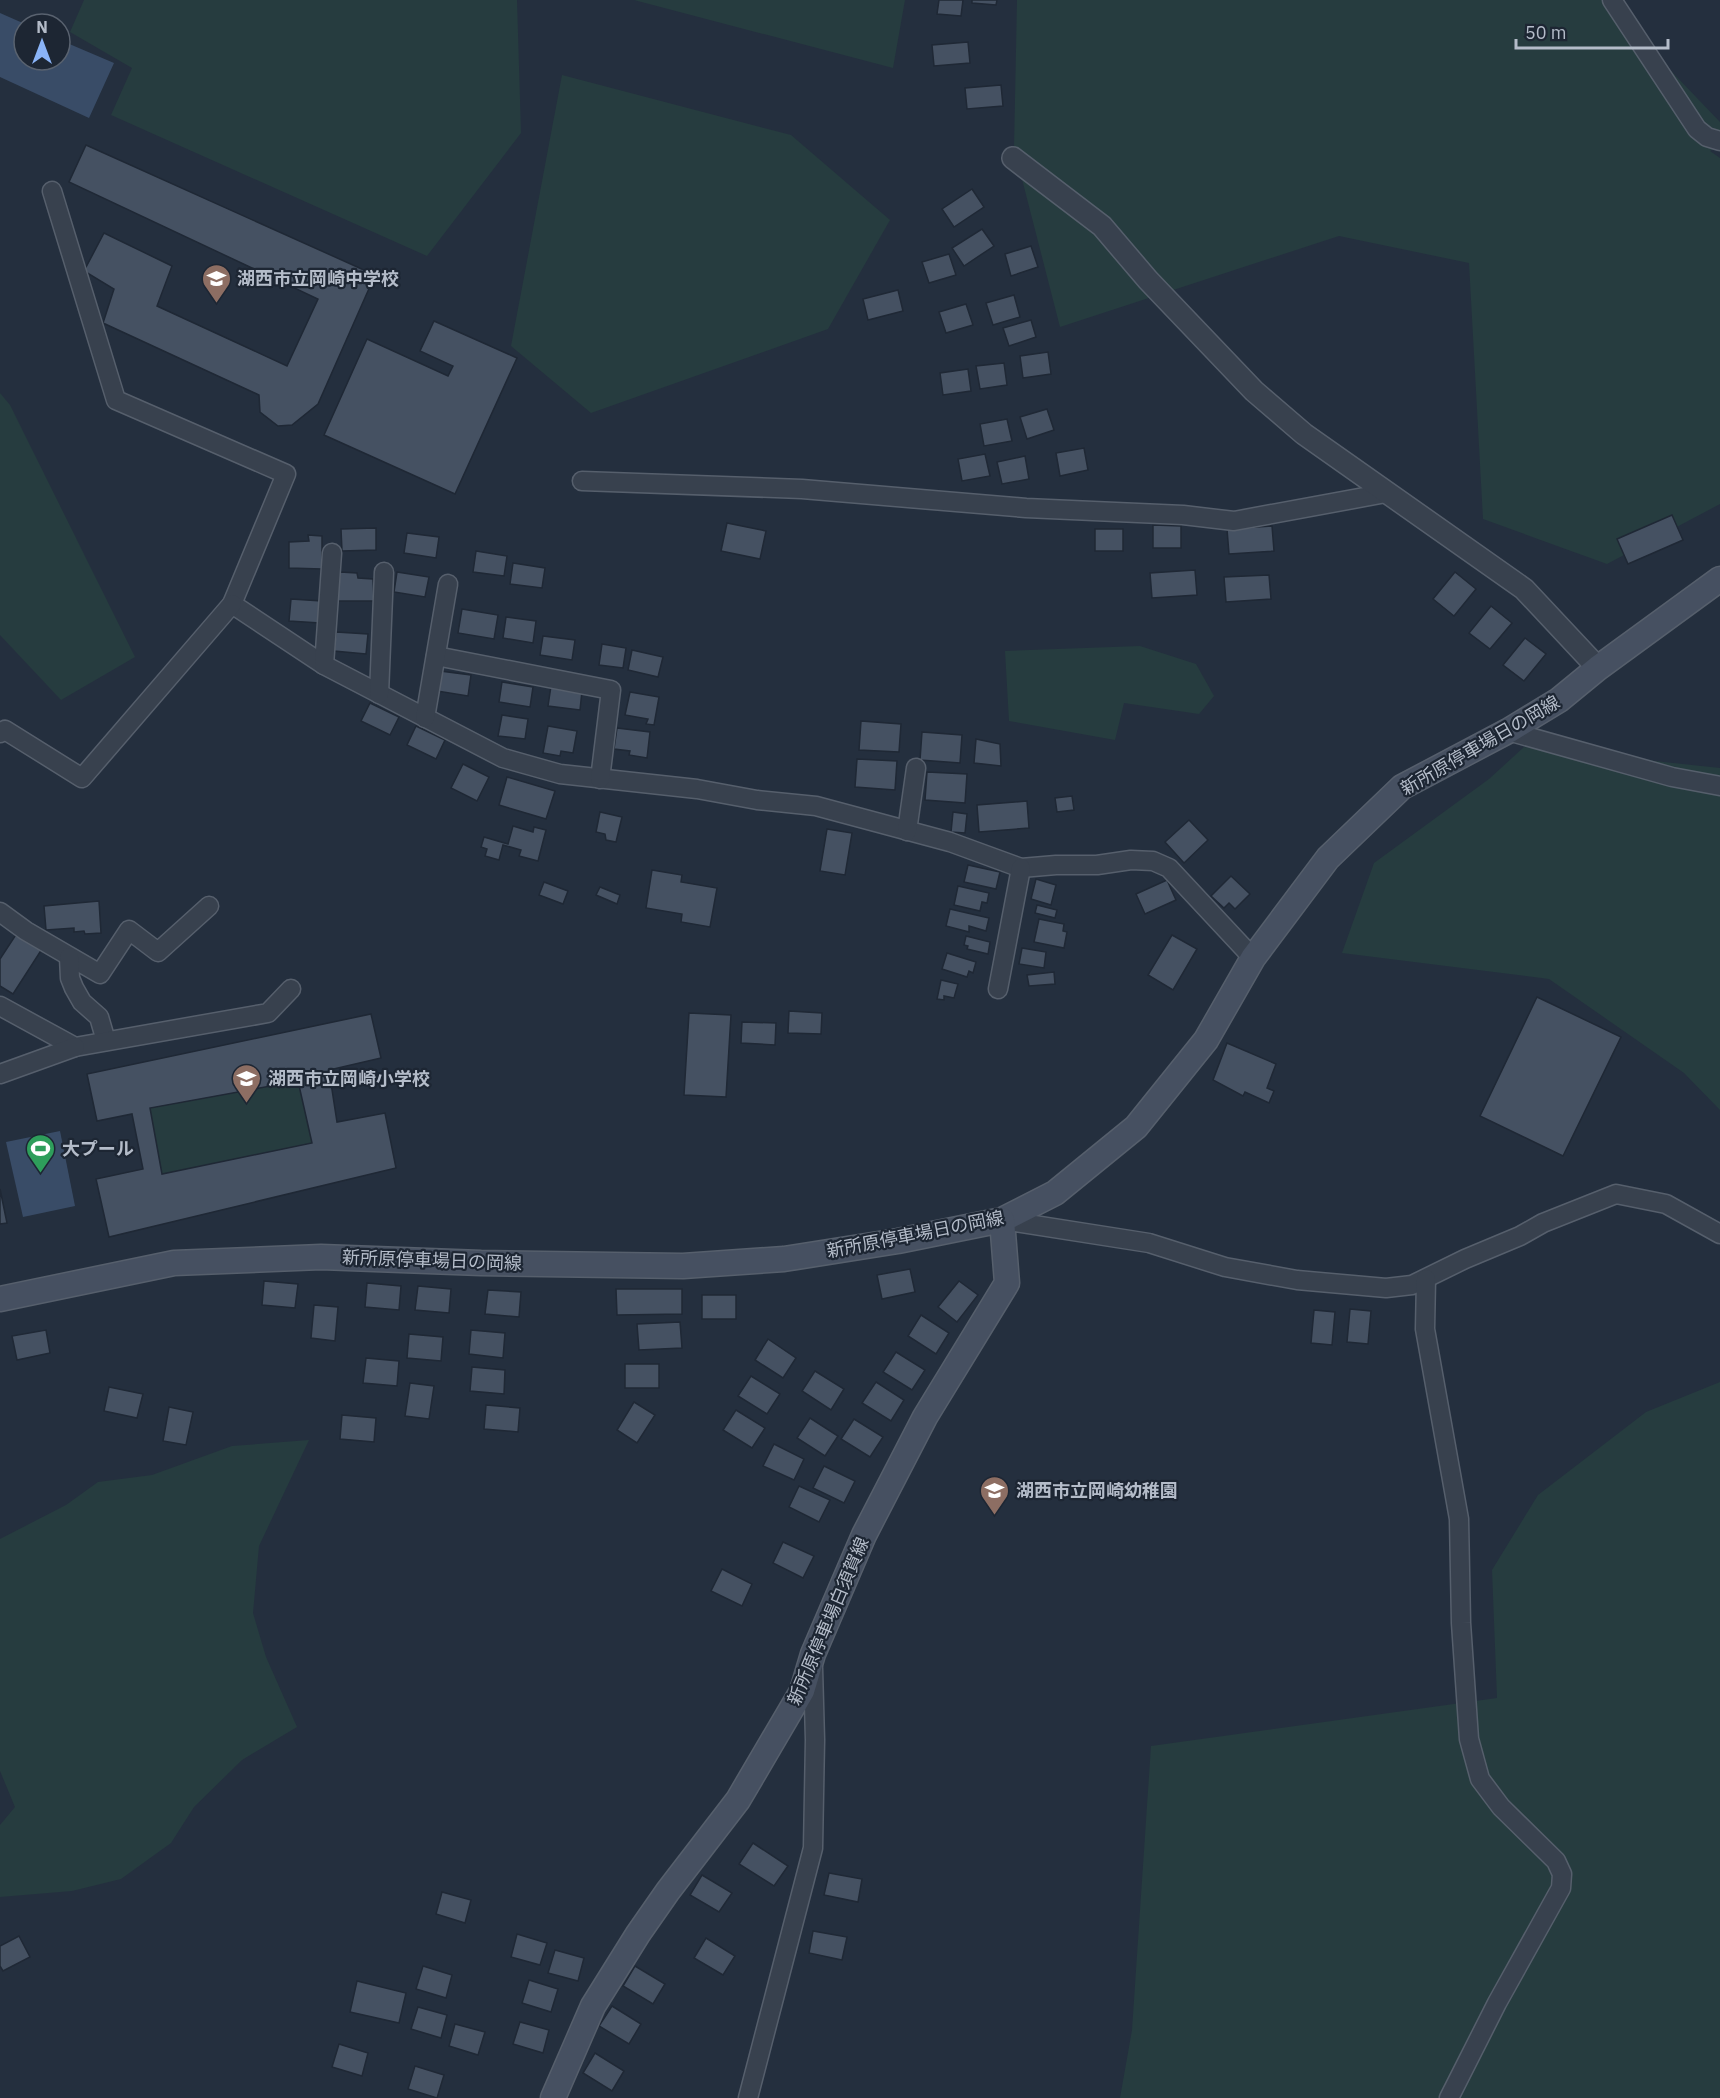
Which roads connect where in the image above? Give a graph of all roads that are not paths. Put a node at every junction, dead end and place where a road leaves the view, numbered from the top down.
1 (1612, 0) edge
2 (1720, 141) edge
3 (1013, 158) dead end
4 (52, 191) dead end
5 (582, 481) dead end
6 (1386, 493) junction
7 (332, 554) dead end
8 (384, 572) dead end
9 (1720, 579) edge
10 (448, 584) dead end
11 (232, 604) junction
12 (435, 656) junction
13 (324, 664) junction
14 (1598, 668) junction
15 (379, 694) junction
16 (425, 718) junction
17 (1508, 731) junction
18 (0, 733) edge
19 (916, 768) dead end
20 (600, 779) junction
21 (1720, 786) edge
22 (907, 831) junction
23 (1021, 868) junction
24 (209, 906) dead end
25 (0, 912) edge
26 (69, 957) junction
27 (1253, 958) junction
28 (100, 974) junction
29 (291, 989) dead end
30 (998, 989) dead end
31 (80, 997) junction
32 (0, 1006) edge
33 (106, 1041) junction
34 (75, 1047) junction
35 (0, 1074) edge
36 (1002, 1221) junction
37 (1720, 1234) edge
38 (1426, 1279) junction
39 (0, 1299) edge
40 (813, 1654) junction
41 (553, 2098) edge
42 (748, 2098) edge
43 (1449, 2098) edge

1 - 2 street
3 - 6 street
4 - 11 street
5 - 6 street
6 - 14 street
7 - 13 street
8 - 15 street
9 - 14 main road, 新所原停車場日の岡線
10 - 12 street
11 - 13 street
11 - 18 street
12 - 16 street
12 - 20 street
13 - 15 street
14 - 17 main road, 新所原停車場日の岡線
15 - 16 street
16 - 20 street
17 - 21 street
17 - 27 main road, 新所原停車場日の岡線
19 - 22 street
20 - 22 street
22 - 23 street
23 - 27 street
23 - 30 street
24 - 28 street
25 - 26 street
26 - 28 street
26 - 31 street
27 - 36 main road, 新所原停車場日の岡線
28 - 31 street
29 - 33 street
31 - 33 street
32 - 34 street
33 - 34 street
34 - 35 street
36 - 38 street
36 - 39 main road, 新所原停車場日の岡線
36 - 40 main road, 新所原停車場白須賀線
37 - 38 street
38 - 43 street
40 - 41 main road, 新所原停車場白須賀線
40 - 42 street

